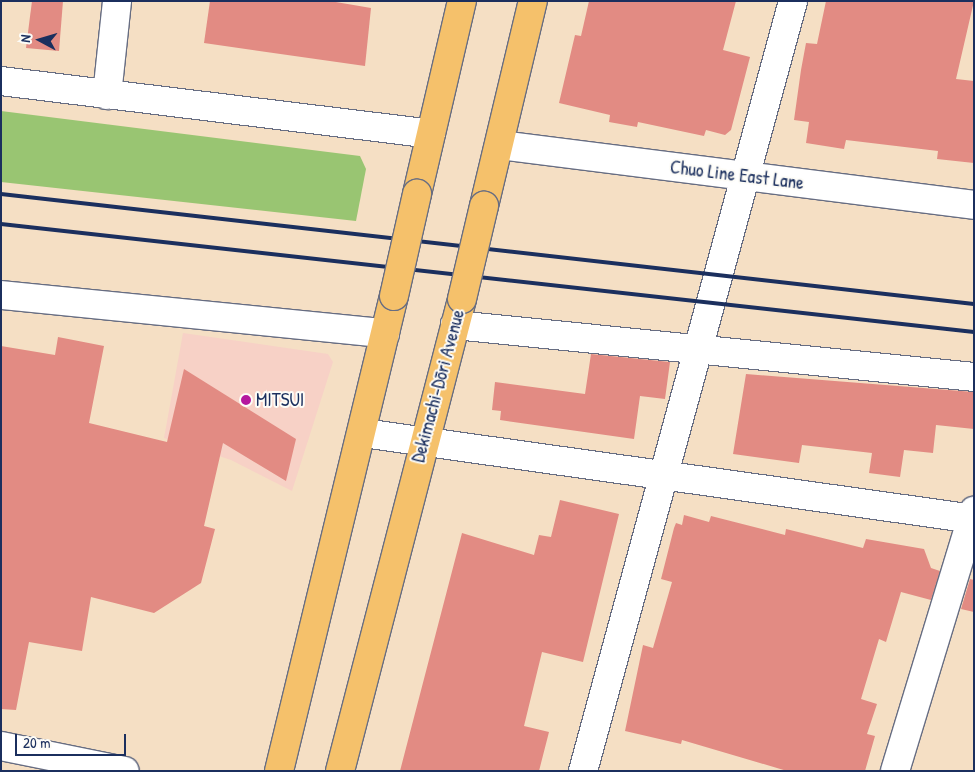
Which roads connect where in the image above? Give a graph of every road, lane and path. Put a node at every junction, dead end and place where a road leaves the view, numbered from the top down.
1 (117, 1) edge
2 (462, 1) edge
3 (532, 1) edge
4 (793, 1) edge
5 (1, 81) edge
6 (107, 95) junction
7 (431, 134) junction
8 (500, 145) junction
9 (746, 176) junction
10 (974, 206) edge
11 (1, 295) edge
12 (459, 312) junction
13 (385, 333) junction
14 (699, 347) junction
15 (974, 377) edge
16 (363, 433) junction
17 (422, 444) junction
18 (663, 478) junction
19 (973, 516) edge
20 (1, 746) edge
21 (25, 761) edge
22 (125, 771) edge
23 (279, 771) edge
24 (340, 771) edge
25 (583, 771) edge
26 (895, 771) edge

1 - 6 street
2 - 7 main road
3 - 8 main road, Dekimachi-Dōri Avenue
4 - 9 street
5 - 6 street
6 - 7 street
7 - 13 main road, bridge
8 - 9 street, Chuo Line East Lane
8 - 12 main road, Dekimachi-Dōri Avenue, bridge
9 - 10 street, Chuo Line East Lane
9 - 14 street
11 - 13 street
12 - 14 street
12 - 17 main road, Dekimachi-Dōri Avenue
13 - 16 main road
14 - 15 street
14 - 18 street
16 - 17 street
16 - 23 main road
17 - 18 street
17 - 24 main road, Dekimachi-Dōri Avenue
18 - 19 street
18 - 25 street
19 - 26 street
20 - 21 street
21 - 22 street

